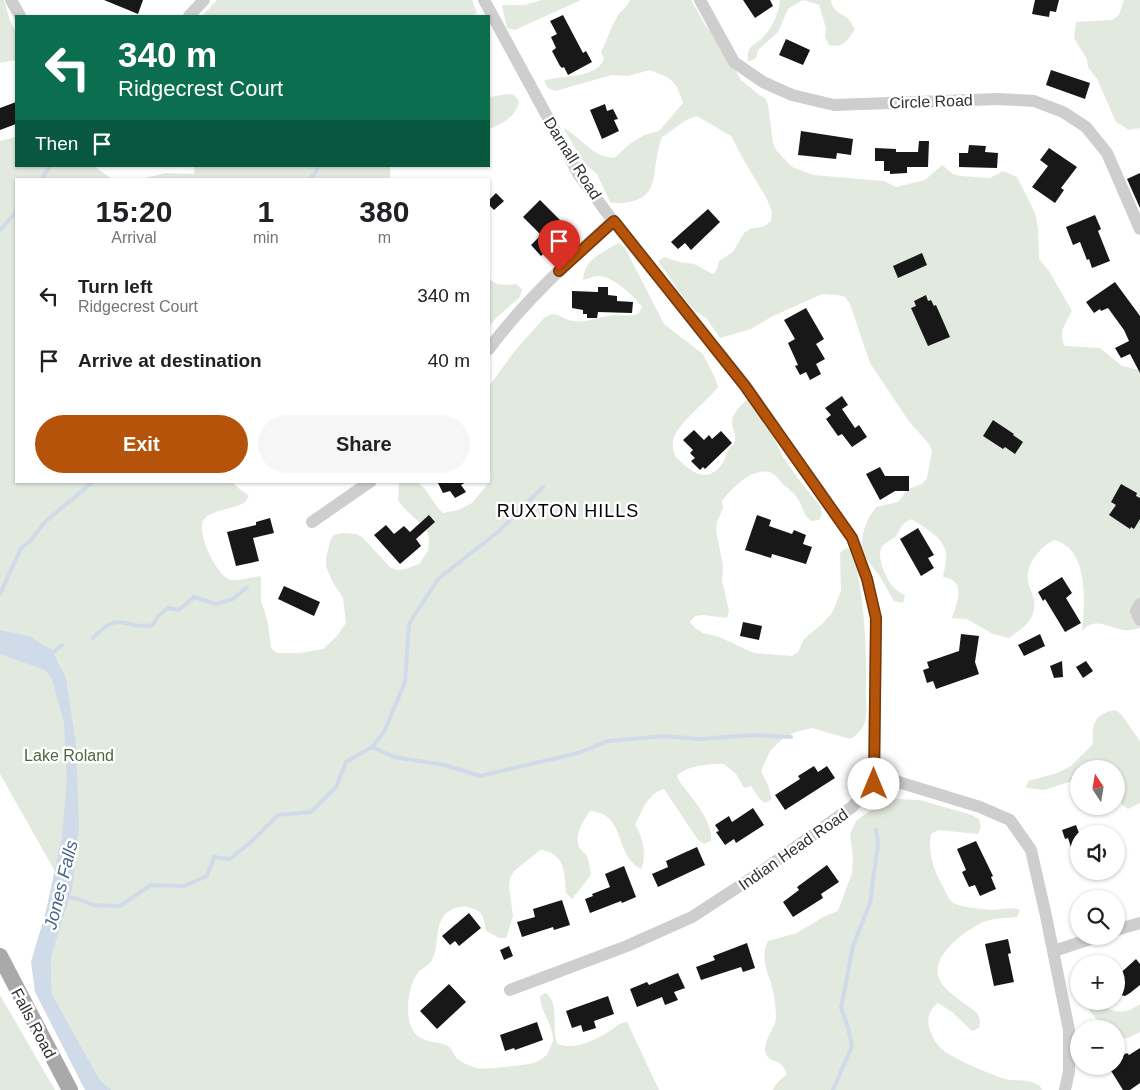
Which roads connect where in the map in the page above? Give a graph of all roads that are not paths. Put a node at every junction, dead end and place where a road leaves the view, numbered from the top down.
1 (11, 0) edge
2 (204, 0) edge
3 (484, 0) edge
4 (700, 0) edge
5 (19, 15) edge
6 (190, 15) edge
7 (614, 221) junction
8 (1140, 229) edge
9 (490, 348) edge
10 (368, 483) edge
11 (312, 522) dead end
12 (1140, 604) edge
13 (1140, 620) edge
14 (874, 784) junction
15 (1140, 923) edge
16 (1125, 927) edge
17 (1072, 945) edge
18 (1054, 951) junction
19 (0, 956) edge
20 (510, 990) dead end
21 (70, 1090) edge
22 (1065, 1090) edge

1 - 5 street
2 - 6 street
3 - 7 street, Darnall Road
4 - 8 street, Circle Road
7 - 9 street
7 - 14 street, Darnall Road
10 - 11 street
12 - 13 street
14 - 18 street
14 - 20 street, Indian Head Road
15 - 16 street
17 - 18 street
18 - 22 street
19 - 21 main road, Falls Road

